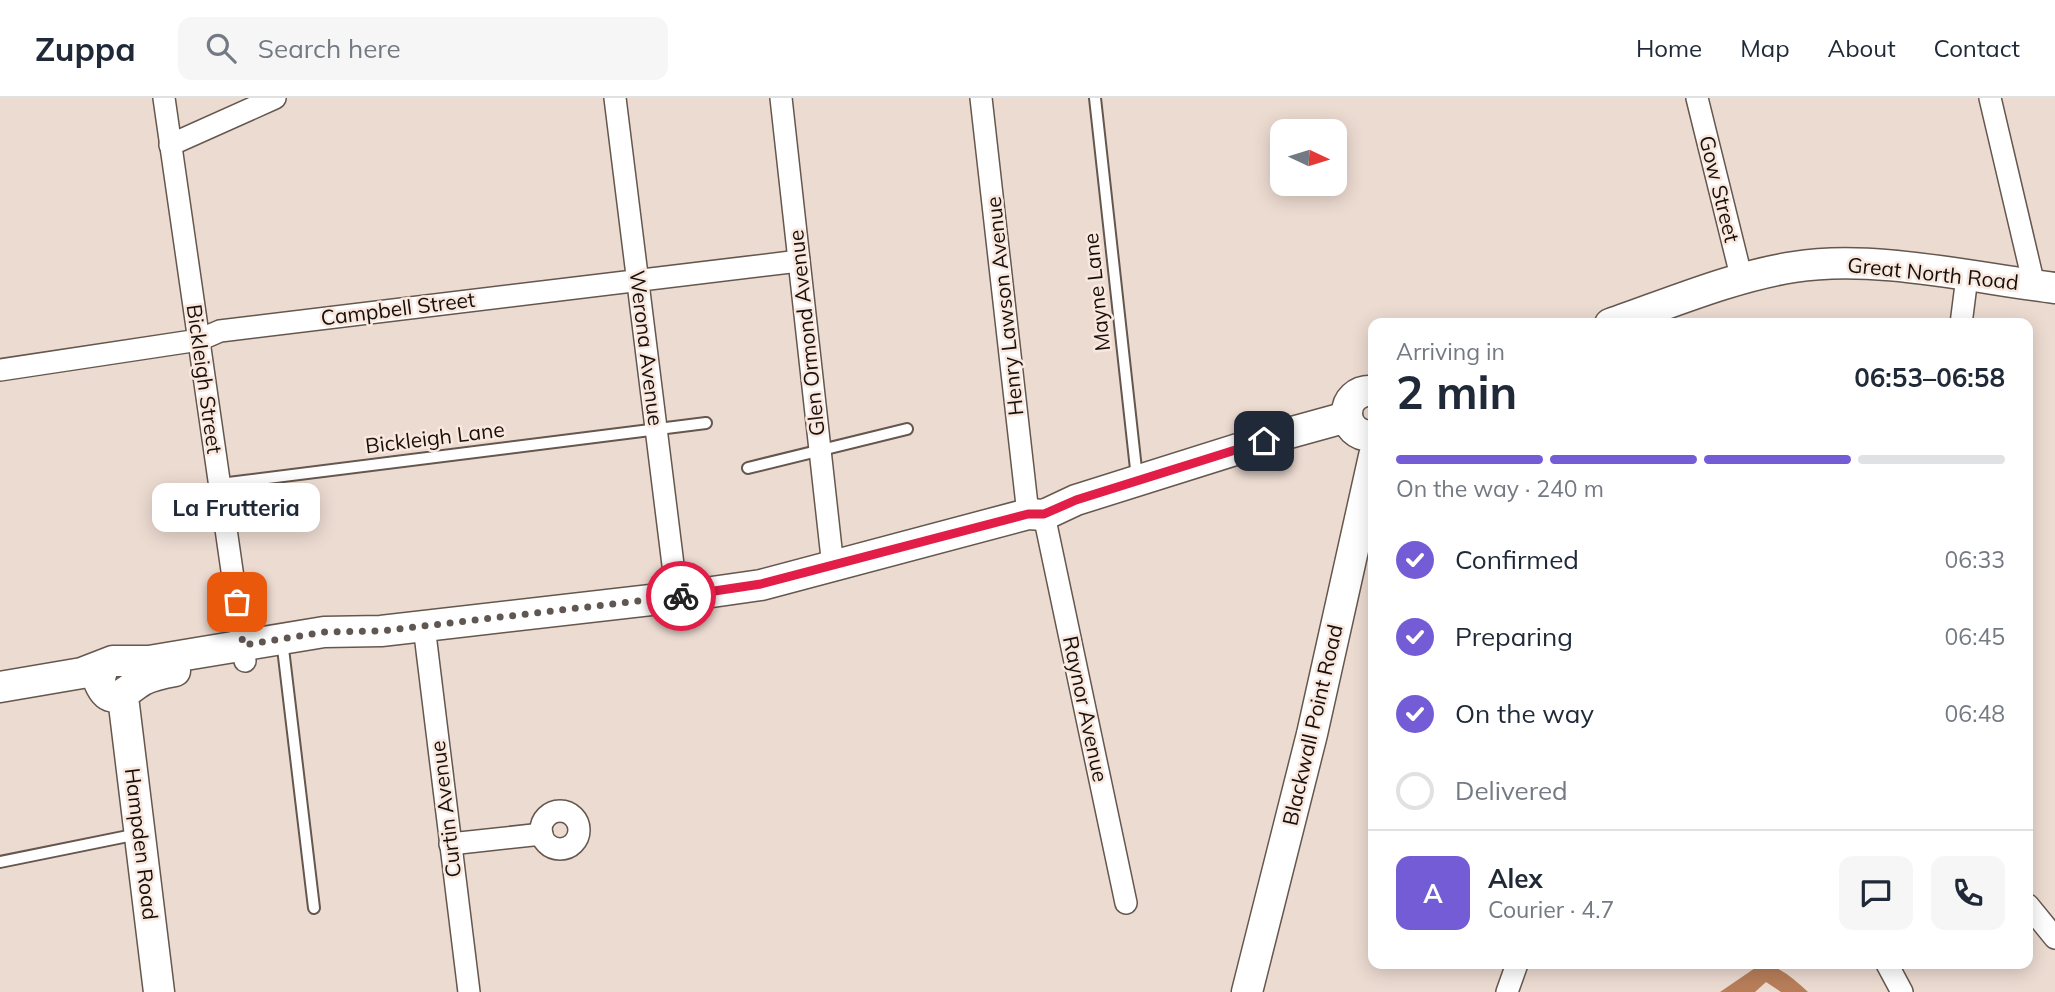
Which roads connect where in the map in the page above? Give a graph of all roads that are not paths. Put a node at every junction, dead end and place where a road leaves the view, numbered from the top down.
1 (163, 98) edge
2 (275, 98) edge
3 (615, 98) edge
4 (781, 98) edge
5 (981, 98) edge
6 (1095, 98) edge
7 (1697, 98) edge
8 (1990, 98) edge
9 (170, 145) junction
10 (799, 261) junction
11 (1968, 277) junction
12 (638, 280) junction
13 (1742, 280) junction
14 (2044, 287) edge
15 (1628, 318) edge
16 (1962, 318) edge
17 (199, 340) junction
18 (0, 370) edge
19 (1368, 391) edge
20 (1347, 417) junction
21 (706, 424) dead end
22 (907, 429) dead end
23 (656, 430) junction
24 (1368, 440) edge
25 (820, 450) junction
26 (748, 468) dead end
27 (1368, 468) edge
28 (1138, 482) junction
29 (219, 484) junction
30 (1036, 514) junction
31 (833, 567) junction
32 (677, 597) junction
33 (424, 626) junction
34 (283, 646) junction
35 (244, 653) junction
36 (117, 681) junction
37 (0, 687) edge
38 (0, 702) edge
39 (139, 833) junction
40 (542, 834) dead end
41 (450, 844) junction
42 (0, 862) edge
43 (1126, 903) dead end
44 (314, 908) dead end
45 (2033, 911) edge
46 (2055, 938) edge
47 (1515, 969) edge
48 (1890, 969) edge
49 (159, 992) edge
50 (469, 992) edge
51 (1247, 992) edge
52 (1507, 992) edge
53 (1902, 992) edge

1 - 9 street, Bickleigh Street
2 - 9 street
3 - 12 street, Werona Avenue
4 - 10 street, Glen Ormond Avenue
5 - 30 street, Henry Lawson Avenue
6 - 28 lane, Mayne Lane
7 - 13 street, Gow Street
8 - 14 street
9 - 17 street, Bickleigh Street
10 - 12 street, Campbell Street
10 - 25 street, Glen Ormond Avenue
11 - 13 main road, Great North Road
11 - 14 main road, Great North Road
11 - 16 street
12 - 17 street, Campbell Street
12 - 23 street, Werona Avenue
13 - 15 main road, Great North Road
17 - 18 street, Campbell Street
17 - 29 street, Bickleigh Street
19 - 20 main road
20 - 24 main road
20 - 28 main road
21 - 23 lane, Bickleigh Lane
22 - 25 lane
23 - 29 lane, Bickleigh Lane
23 - 32 street, Werona Avenue
25 - 26 lane
25 - 31 street, Glen Ormond Avenue
27 - 51 main road, Blackwall Point Road
28 - 30 main road
29 - 35 street, Bickleigh Street
30 - 31 main road
30 - 43 street, Raynor Avenue
31 - 32 main road
32 - 33 main road
33 - 34 main road
33 - 41 street, Curtin Avenue
34 - 35 main road
34 - 44 lane
35 - 36 main road
36 - 37 main road
36 - 38 main road
36 - 39 main road, Hampden Road
39 - 42 lane
39 - 49 main road, Hampden Road
40 - 41 street
41 - 50 street, Curtin Avenue
45 - 46 street
47 - 52 street
48 - 53 street

